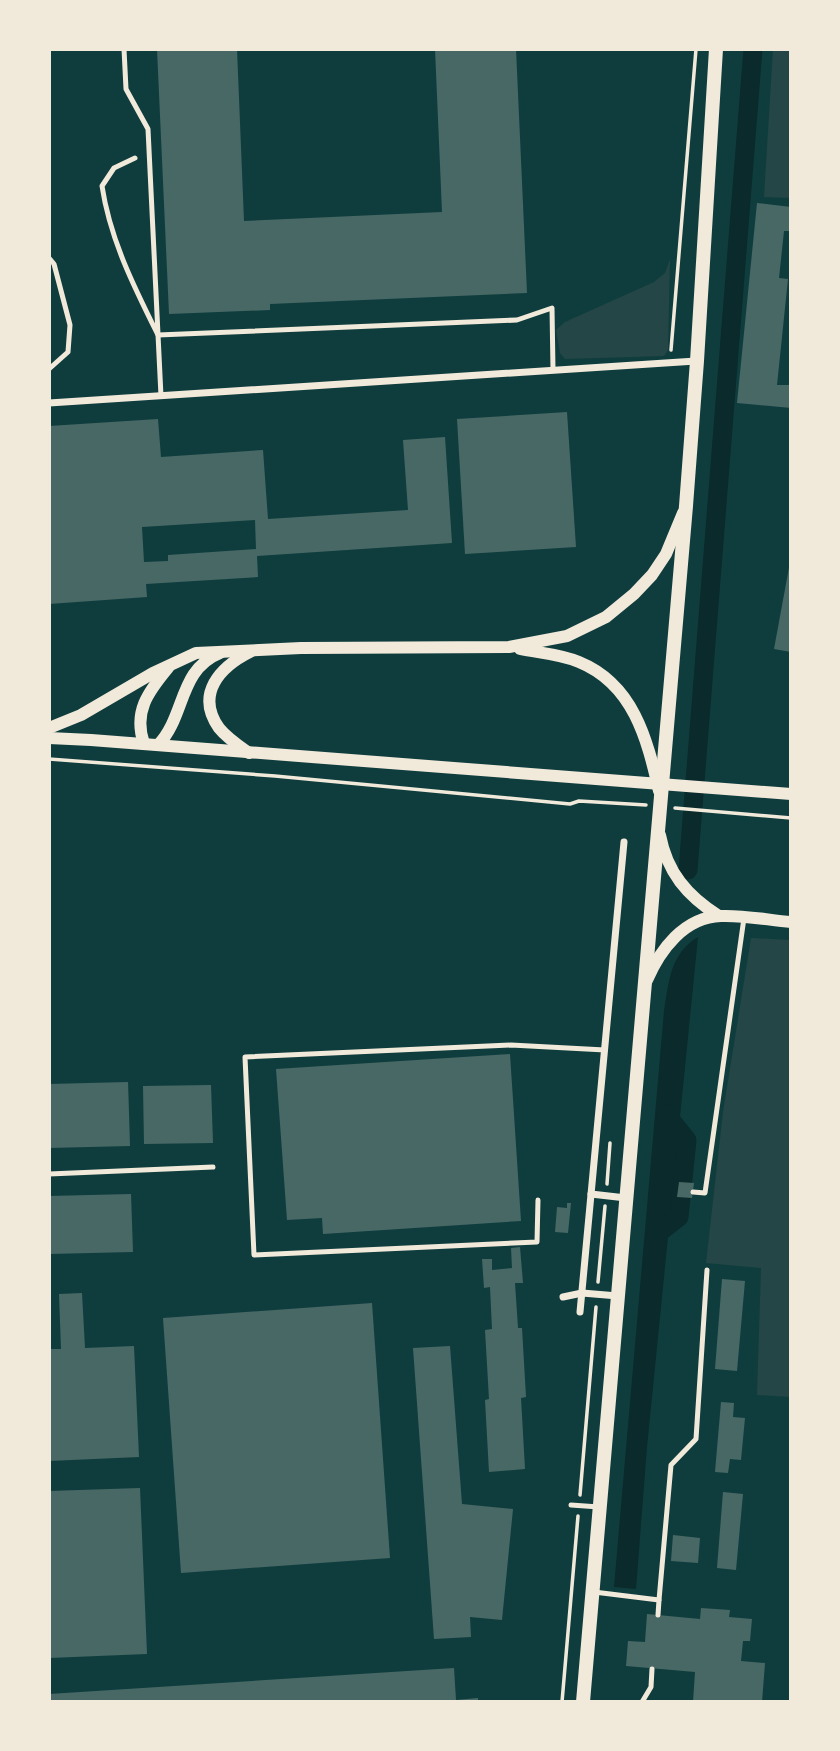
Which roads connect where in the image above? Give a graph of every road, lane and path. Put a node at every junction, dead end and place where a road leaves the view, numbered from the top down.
1 (124, 49) edge
2 (696, 49) edge
3 (716, 49) edge
4 (135, 158) dead end
5 (49, 258) edge
6 (158, 335) junction
7 (697, 361) junction
8 (670, 363) junction
9 (49, 369) edge
10 (553, 370) junction
11 (161, 396) junction
12 (49, 403) edge
13 (686, 506) junction
14 (509, 647) junction
15 (257, 649) junction
16 (228, 650) junction
17 (171, 665) junction
18 (49, 728) edge
19 (49, 738) edge
20 (151, 744) junction
21 (250, 753) junction
22 (49, 759) edge
23 (791, 794) edge
24 (661, 799) junction
25 (579, 801) dead end
26 (759, 813) dead end
27 (791, 818) edge
28 (659, 828) junction
29 (624, 842) dead end
30 (719, 916) junction
31 (744, 918) junction
32 (791, 922) edge
33 (645, 984) junction
34 (539, 1046) junction
35 (605, 1050) junction
36 (539, 1056) dead end
37 (213, 1167) dead end
38 (49, 1174) edge
39 (692, 1192) dead end
40 (592, 1194) junction
41 (626, 1198) junction
42 (538, 1200) dead end
43 (604, 1214) dead end
44 (707, 1269) dead end
45 (598, 1282) dead end
46 (582, 1293) junction
47 (618, 1296) junction
48 (563, 1297) dead end
49 (580, 1312) dead end
50 (595, 1316) dead end
51 (580, 1492) dead end
52 (571, 1505) dead end
53 (599, 1507) junction
54 (578, 1519) dead end
55 (592, 1592) junction
56 (659, 1600) junction
57 (657, 1615) dead end
58 (652, 1668) dead end
59 (562, 1702) edge
60 (583, 1702) edge
61 (642, 1702) edge

1 - 6 lane
2 - 8 path
3 - 7 main road
4 - 6 lane
5 - 9 lane
6 - 10 lane
6 - 11 lane
7 - 8 street
7 - 13 main road
8 - 10 street
10 - 11 street
11 - 12 street
13 - 14 street
13 - 24 main road
14 - 15 street
14 - 24 street
15 - 16 street
15 - 21 street
16 - 17 street
16 - 20 street
17 - 18 street
17 - 20 street
19 - 20 street
20 - 21 street
21 - 23 street
22 - 25 path
24 - 28 main road
26 - 27 path
28 - 30 street
28 - 33 main road
29 - 35 street
30 - 31 street
30 - 33 street
31 - 32 street
31 - 39 lane
33 - 41 main road
34 - 35 lane
34 - 36 lane
34 - 42 lane
35 - 40 street
37 - 38 lane
40 - 41 street
40 - 46 street
41 - 47 main road
43 - 45 path
44 - 56 lane
46 - 47 street
46 - 48 street
46 - 49 street
47 - 53 main road
50 - 51 path
52 - 53 lane
53 - 55 main road
54 - 59 path
55 - 56 lane
55 - 60 main road
56 - 57 lane
58 - 61 lane

